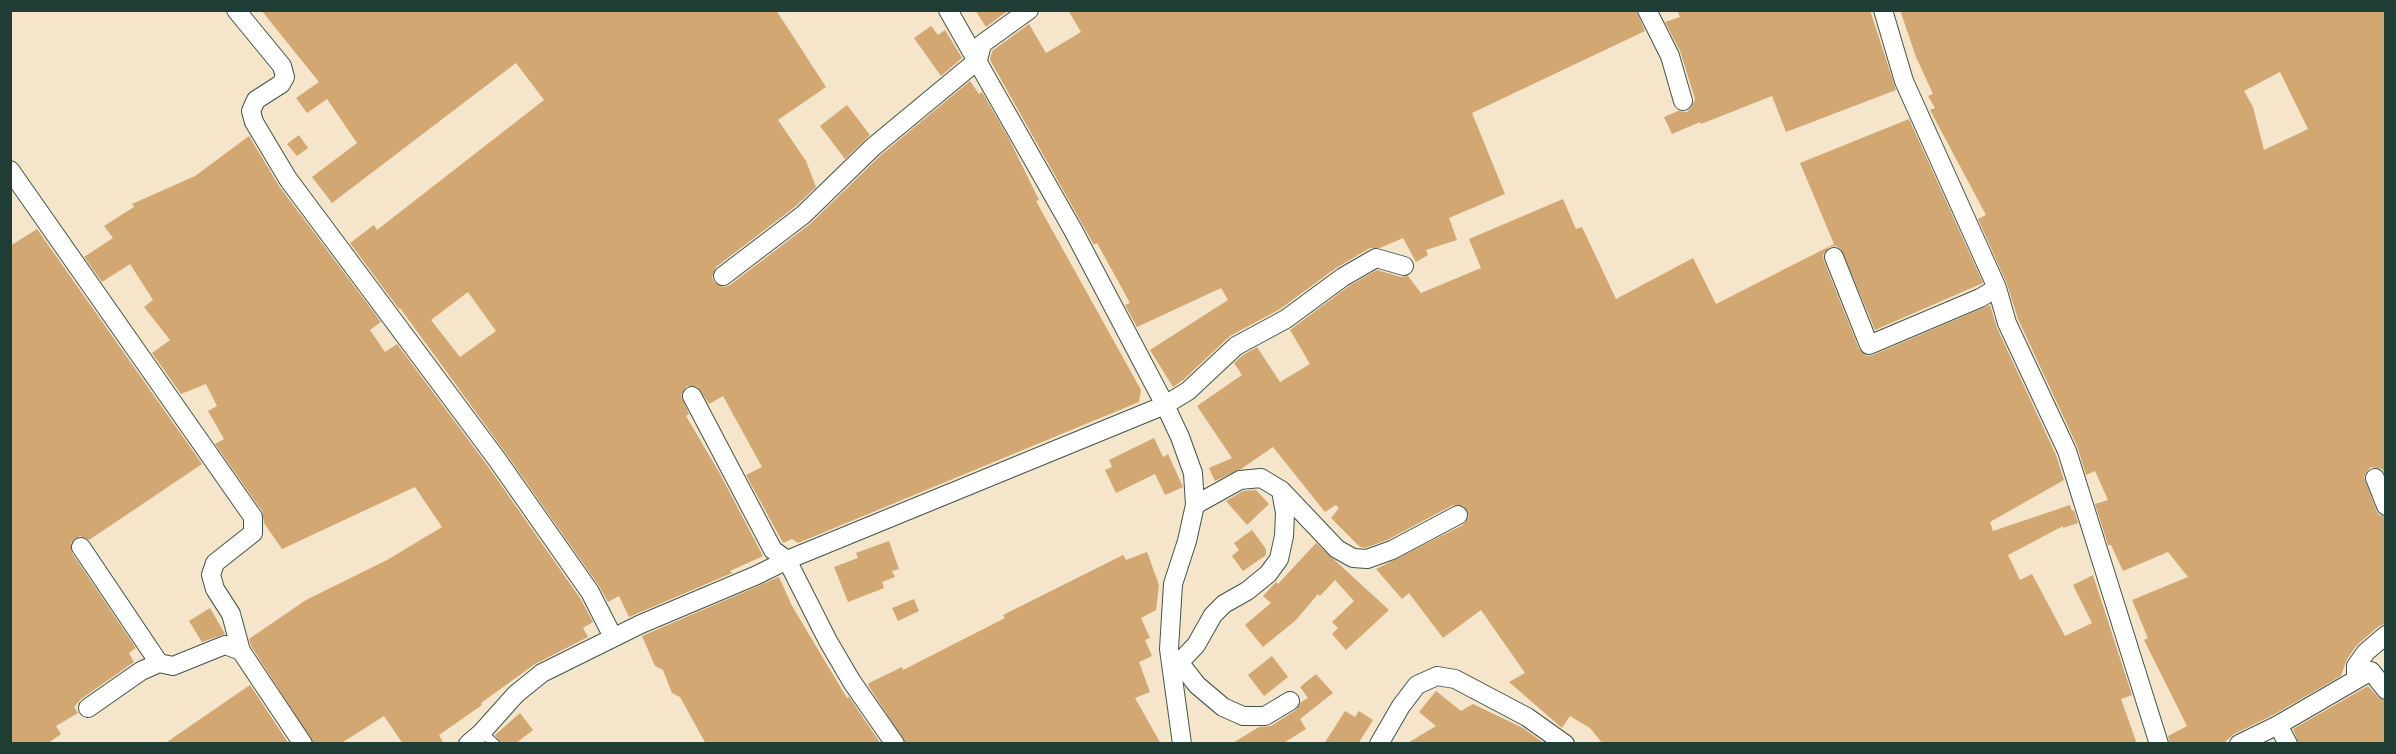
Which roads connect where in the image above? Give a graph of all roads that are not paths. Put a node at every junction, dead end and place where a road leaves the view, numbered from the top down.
1 (236, 10) edge
2 (948, 10) edge
3 (1029, 10) edge
4 (1647, 10) edge
5 (1883, 10) edge
6 (978, 60) junction
7 (1683, 101) dead end
8 (10, 170) edge
9 (1834, 257) dead end
10 (1404, 266) dead end
11 (723, 276) dead end
12 (1997, 288) junction
13 (692, 396) dead end
14 (1165, 405) junction
15 (2375, 478) dead end
16 (1281, 490) junction
17 (1195, 505) junction
18 (2385, 506) edge
19 (1458, 515) dead end
20 (81, 547) dead end
21 (787, 560) junction
22 (2385, 635) edge
23 (613, 637) junction
24 (241, 651) junction
25 (159, 663) junction
26 (1175, 666) junction
27 (2356, 679) junction
28 (2385, 690) edge
29 (1290, 701) dead end
30 (88, 708) dead end
31 (2278, 725) junction
32 (481, 740) edge
33 (303, 744) edge
34 (895, 744) edge
35 (1182, 744) edge
36 (1379, 744) edge
37 (1565, 744) edge
38 (2159, 744) edge
39 (2239, 744) edge
40 (2288, 744) edge

1 - 23 street
2 - 6 street
3 - 6 street
4 - 7 street
5 - 12 street
6 - 11 street
6 - 14 street
8 - 24 street
9 - 12 street
10 - 14 street
12 - 38 street
13 - 21 street
14 - 17 street
14 - 21 street
15 - 18 street
16 - 17 street
16 - 19 street
16 - 26 street
17 - 26 street
20 - 25 street
21 - 23 street
21 - 34 street
22 - 27 street
23 - 32 street
24 - 25 street
24 - 33 street
25 - 30 street
26 - 29 street
26 - 35 street
27 - 28 street
27 - 31 street
31 - 39 street
31 - 40 street
36 - 37 street

